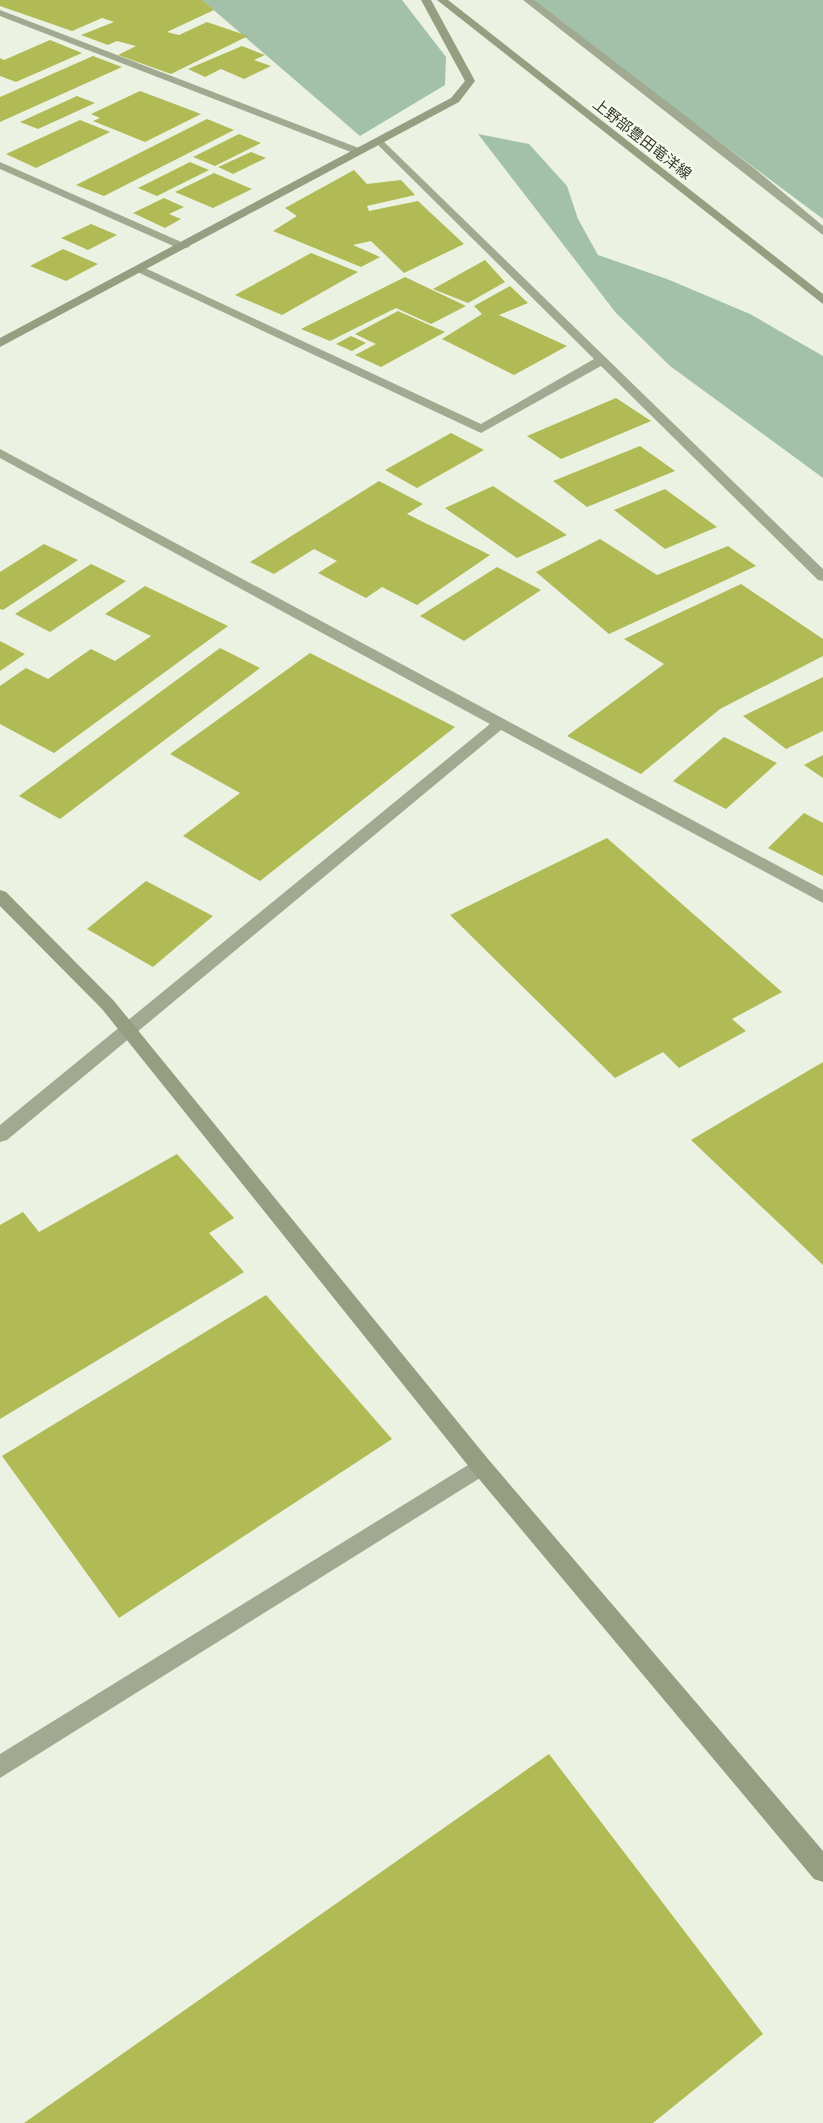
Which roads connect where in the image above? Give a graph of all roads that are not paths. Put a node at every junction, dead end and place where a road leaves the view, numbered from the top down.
1 (426, 0) edge
2 (442, 0) edge
3 (528, 0) edge
4 (0, 13) edge
5 (380, 141) junction
6 (360, 152) junction
7 (0, 165) edge
8 (823, 232) edge
9 (184, 247) junction
10 (139, 270) junction
11 (823, 300) edge
12 (0, 343) edge
13 (602, 360) junction
14 (0, 453) edge
15 (823, 577) edge
16 (500, 723) junction
17 (0, 896) edge
18 (823, 897) edge
19 (128, 1029) junction
20 (0, 1135) edge
21 (481, 1466) junction
22 (0, 1767) edge
23 (823, 1870) edge

1 - 5 street
2 - 11 street, 上野部豊田竜洋線
3 - 8 street
4 - 6 street
5 - 6 street
5 - 13 street
6 - 9 street
7 - 9 street
9 - 10 street
10 - 12 street
10 - 13 street
13 - 15 street
14 - 16 street
16 - 18 street
16 - 19 street
17 - 19 street
19 - 20 street
19 - 21 street
21 - 22 street
21 - 23 street

